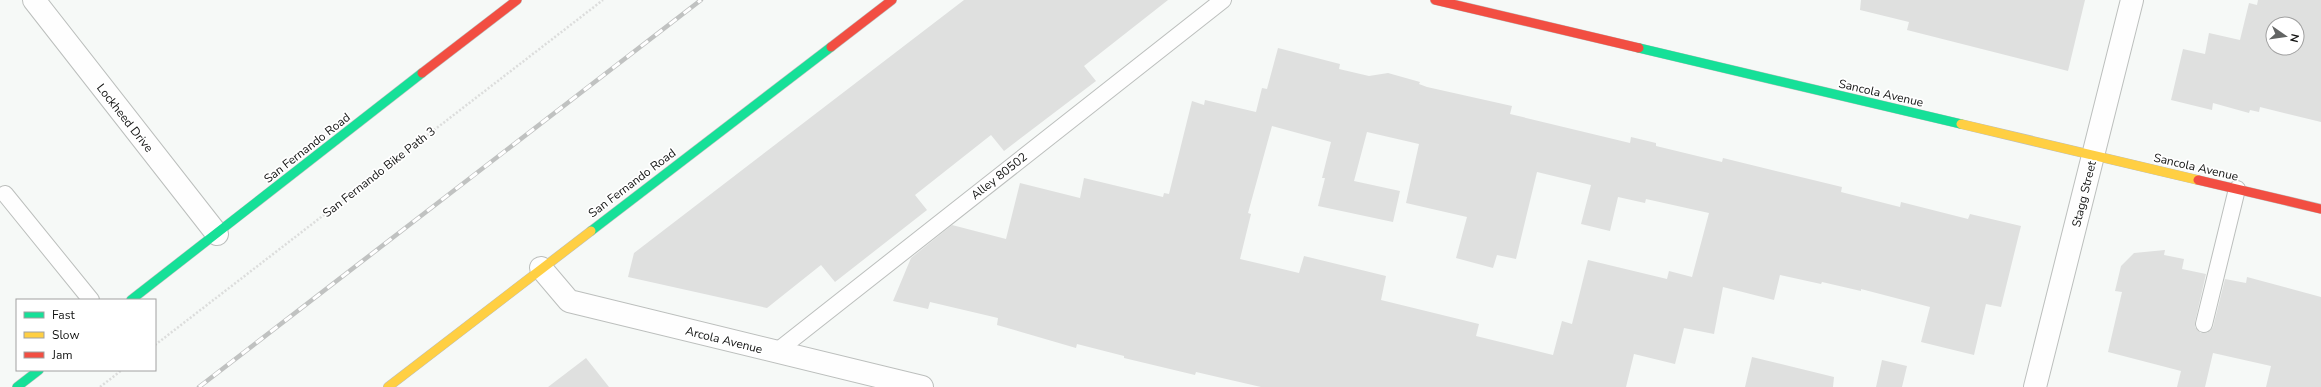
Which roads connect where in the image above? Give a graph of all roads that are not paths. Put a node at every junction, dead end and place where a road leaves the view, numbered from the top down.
1 (34, 0) edge
2 (516, 0) edge
3 (892, 0) edge
4 (1223, 0) edge
5 (1435, 0) edge
6 (2132, 0) edge
7 (2093, 156) junction
8 (2237, 189) junction
9 (6, 194) dead end
10 (2321, 209) edge
11 (217, 234) junction
12 (541, 268) junction
13 (90, 299) edge
14 (132, 299) edge
15 (2204, 324) dead end
16 (776, 352) junction
17 (38, 371) edge
18 (17, 387) edge
19 (388, 387) edge
20 (922, 387) edge
21 (2035, 387) edge

1 - 11 street, Lockheed Drive
2 - 11 street, San Fernando Road
3 - 12 street, San Fernando Road
4 - 16 lane, Alley 80502
5 - 7 street, Sancola Avenue
6 - 7 street, Stagg Street
7 - 8 street, Sancola Avenue
7 - 21 street, Stagg Street
8 - 10 street, Sancola Avenue
8 - 15 lane
9 - 13 lane
11 - 14 street, San Fernando Road
12 - 16 street, Arcola Avenue
12 - 19 street, San Fernando Road
16 - 20 street, Arcola Avenue
17 - 18 street

